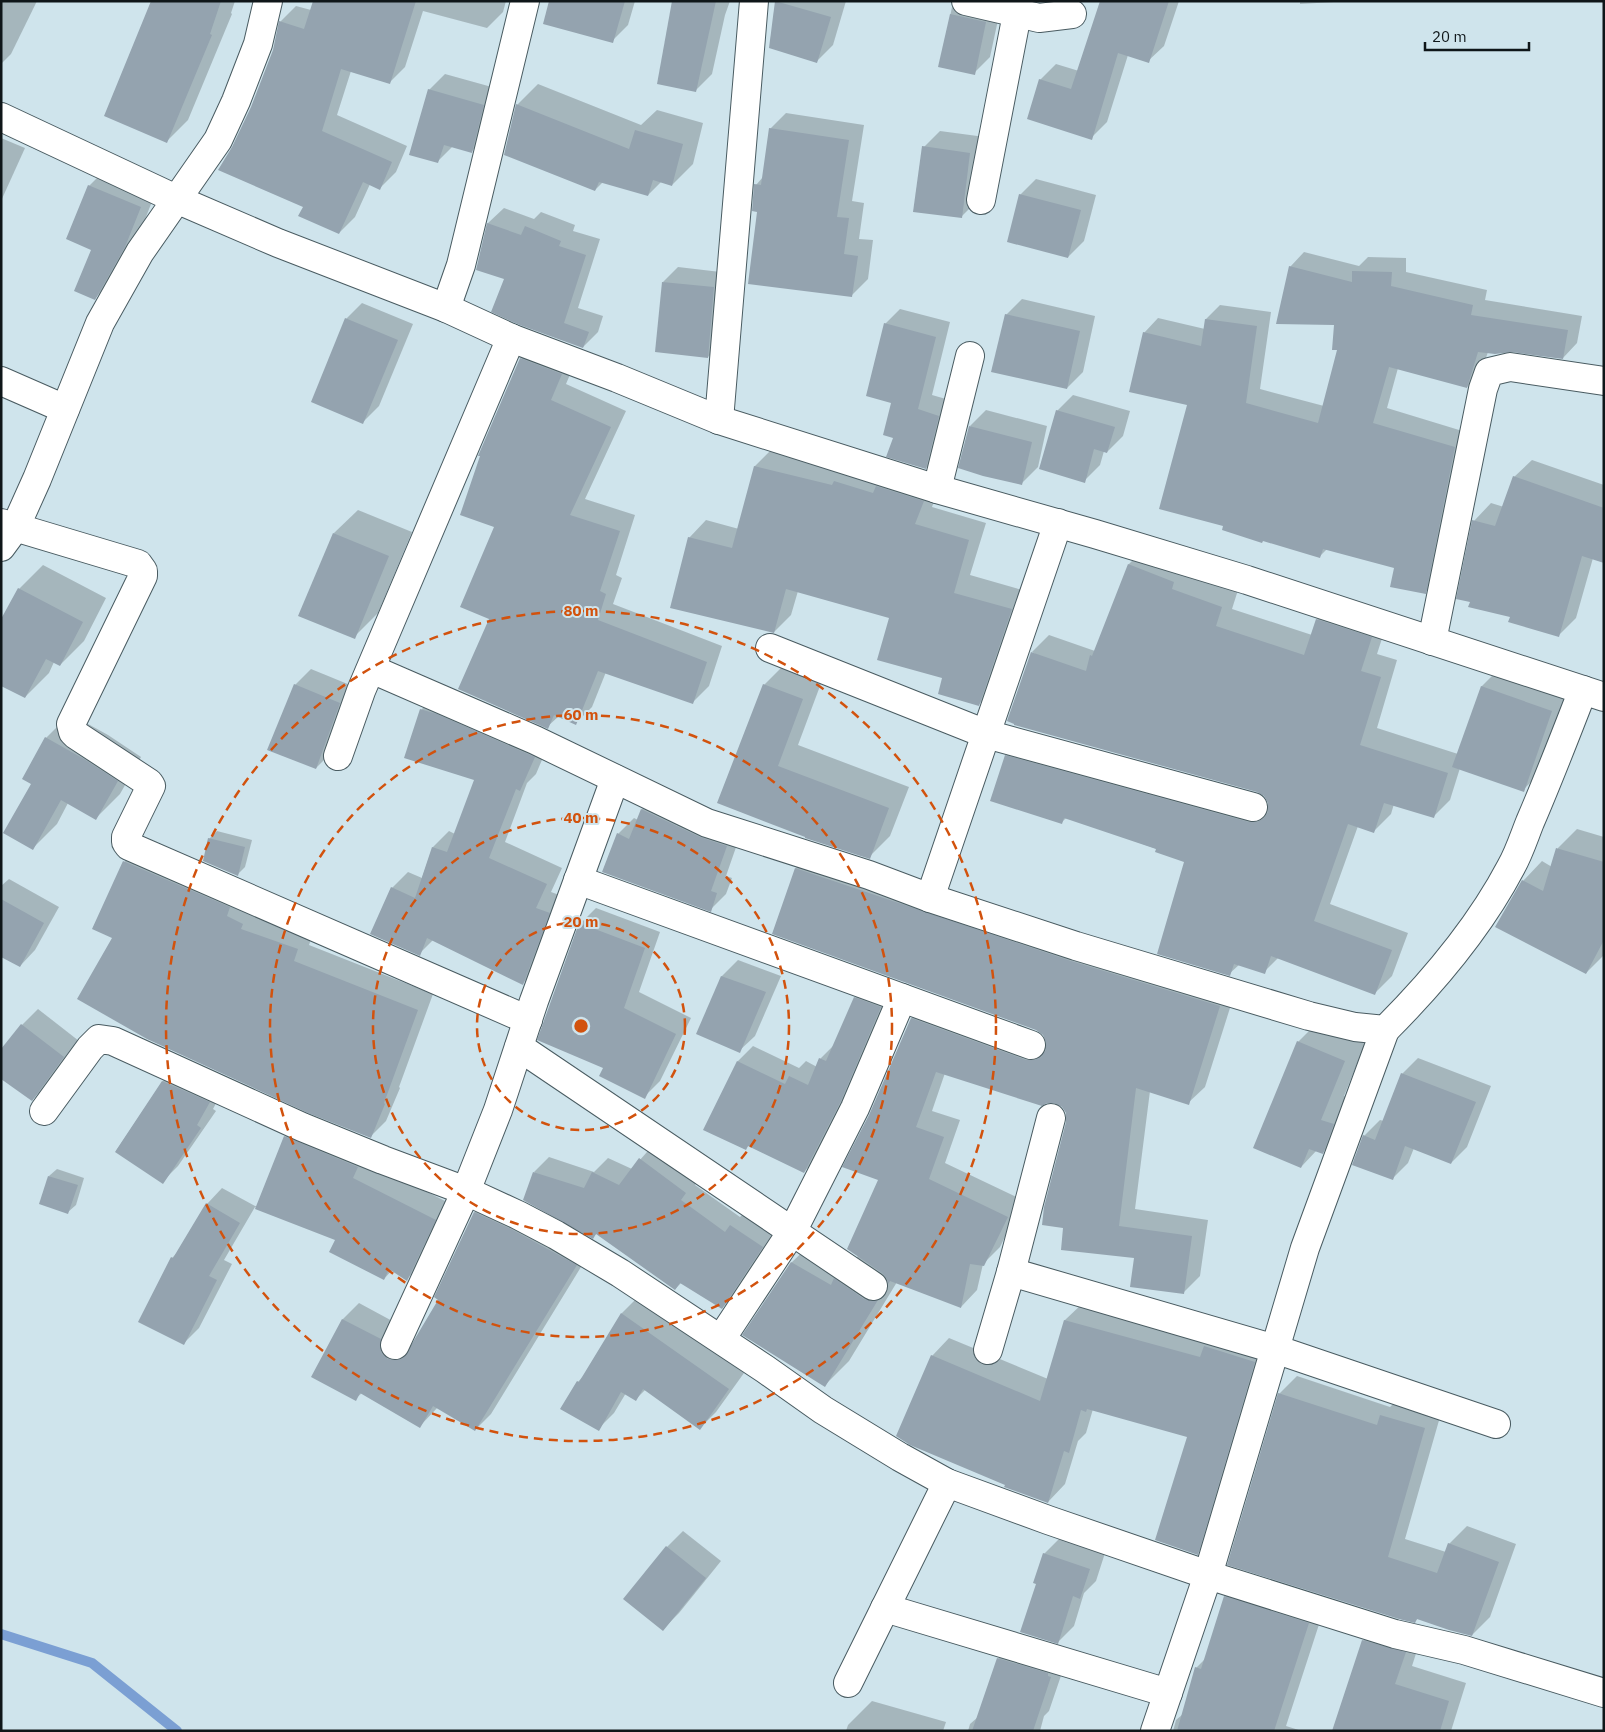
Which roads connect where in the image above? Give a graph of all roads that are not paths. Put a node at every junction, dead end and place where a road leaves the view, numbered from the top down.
1 (268, 1) edge
2 (525, 1) edge
3 (754, 1) edge
4 (966, 1) edge
5 (1017, 14) junction
6 (1072, 14) dead end
7 (1, 117) edge
8 (176, 199) junction
9 (981, 200) dead end
10 (446, 308) junction
11 (511, 338) junction
12 (970, 356) dead end
13 (1, 381) edge
14 (1604, 381) edge
15 (65, 409) junction
16 (718, 420) junction
17 (937, 489) junction
18 (1058, 523) junction
19 (6, 533) edge
20 (1432, 641) junction
21 (770, 648) dead end
22 (372, 667) junction
23 (1593, 694) edge
24 (986, 734) junction
25 (338, 756) dead end
26 (615, 779) junction
27 (1253, 806) dead end
28 (578, 880) junction
29 (930, 898) junction
30 (902, 998) junction
31 (528, 1020) junction
32 (1385, 1030) junction
33 (1031, 1045) dead end
34 (519, 1047) junction
35 (44, 1111) dead end
36 (1051, 1118) dead end
37 (466, 1191) junction
38 (793, 1230) junction
39 (1011, 1272) junction
40 (873, 1286) dead end
41 (721, 1340) junction
42 (395, 1345) dead end
43 (1275, 1349) junction
44 (988, 1350) dead end
45 (1496, 1424) dead end
46 (947, 1482) junction
47 (1208, 1575) junction
48 (885, 1608) junction
49 (848, 1682) dead end
50 (1168, 1692) junction
51 (1604, 1693) edge
52 (1155, 1731) edge

1 - 8 street
2 - 10 street
3 - 16 street
4 - 5 street
5 - 6 street
5 - 9 street
7 - 8 street
8 - 10 street
8 - 15 street
10 - 11 street
11 - 16 street
11 - 22 street
12 - 17 street
13 - 15 street
14 - 20 street
15 - 19 street
16 - 17 street
17 - 18 street
18 - 20 street
18 - 24 street
19 - 31 street
20 - 23 street
21 - 24 street
22 - 25 street
22 - 26 street
23 - 32 street
24 - 27 street
24 - 29 street
26 - 28 street
26 - 29 street
28 - 30 street
28 - 31 street
29 - 32 street
30 - 33 street
30 - 38 street
31 - 34 street
32 - 43 street
34 - 37 street
34 - 38 street
35 - 37 street
36 - 39 street
37 - 41 street
37 - 42 street
38 - 40 street
38 - 41 street
39 - 43 street
39 - 44 street
41 - 46 street
43 - 45 street
43 - 47 street
46 - 47 street
46 - 48 street
47 - 50 street
47 - 51 street
48 - 49 street
48 - 50 street
50 - 52 street

